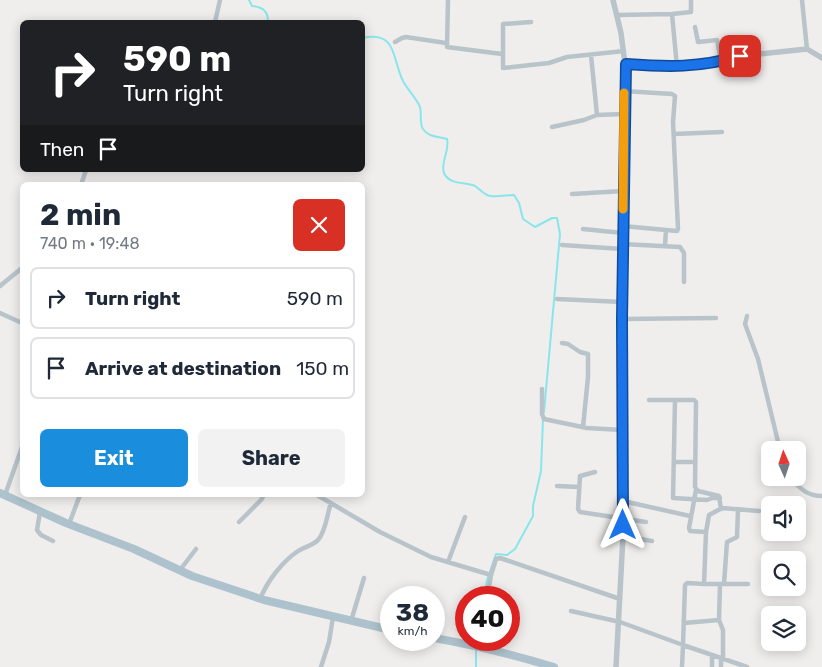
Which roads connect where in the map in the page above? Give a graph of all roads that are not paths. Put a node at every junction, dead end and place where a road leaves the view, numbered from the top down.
1 (220, 0) edge
2 (448, 0) edge
3 (613, 0) edge
4 (691, 0) edge
5 (802, 0) edge
6 (672, 14) junction
7 (617, 16) junction
8 (215, 20) edge
9 (531, 22) dead end
10 (695, 27) dead end
11 (715, 33) dead end
12 (717, 40) junction
13 (395, 42) dead end
14 (446, 43) junction
15 (807, 49) junction
16 (623, 51) junction
17 (502, 54) junction
18 (590, 55) junction
19 (822, 58) edge
20 (721, 62) junction
21 (626, 64) junction
22 (677, 67) junction
23 (624, 91) junction
24 (624, 114) junction
25 (597, 115) junction
26 (552, 127) dead end
27 (722, 132) dead end
28 (674, 134) junction
29 (623, 191) junction
30 (572, 194) dead end
31 (583, 229) dead end
32 (623, 230) junction
33 (666, 230) junction
34 (562, 245) dead end
35 (665, 245) junction
36 (622, 246) junction
37 (20, 270) edge
38 (684, 282) dead end
39 (0, 286) edge
40 (557, 299) dead end
41 (622, 302) junction
42 (0, 313) edge
43 (747, 316) dead end
44 (716, 318) dead end
45 (622, 319) junction
46 (20, 322) edge
47 (562, 343) dead end
48 (542, 388) dead end
49 (648, 400) dead end
50 (675, 400) junction
51 (583, 427) junction
52 (622, 430) junction
53 (778, 441) edge
54 (20, 452) edge
55 (674, 462) junction
56 (695, 462) junction
57 (595, 472) dead end
58 (557, 486) dead end
59 (799, 486) edge
60 (579, 487) junction
61 (696, 490) junction
62 (3, 494) edge
63 (822, 496) edge
64 (79, 497) edge
65 (263, 497) edge
66 (320, 497) edge
67 (720, 498) junction
68 (694, 500) junction
69 (623, 501) junction
70 (331, 503) junction
71 (721, 509) junction
72 (738, 509) junction
73 (759, 511) dead end
74 (40, 512) junction
75 (690, 516) junction
76 (465, 517) dead end
77 (622, 518) junction
78 (239, 522) dead end
79 (646, 522) dead end
80 (69, 524) junction
81 (706, 532) junction
82 (623, 536) junction
83 (53, 541) dead end
84 (652, 541) dead end
85 (196, 549) dead end
86 (448, 562) junction
87 (180, 570) junction
88 (491, 575) junction
89 (364, 578) dead end
90 (704, 584) junction
91 (722, 584) junction
92 (748, 584) dead end
93 (489, 586) edge
94 (260, 599) junction
95 (620, 599) junction
96 (571, 611) dead end
97 (334, 617) junction
98 (719, 620) junction
99 (352, 621) junction
100 (620, 622) junction
101 (684, 623) junction
102 (380, 627) edge
103 (683, 645) junction
104 (501, 651) edge
105 (712, 655) junction
106 (722, 658) junction
107 (322, 667) edge
108 (554, 667) edge
109 (616, 667) edge
110 (682, 667) edge
111 (712, 667) edge
112 (721, 667) edge
113 (746, 667) edge

1 - 8 street
2 - 14 street
3 - 7 street
4 - 6 street
5 - 15 street
6 - 7 street
6 - 22 street
7 - 16 street
9 - 17 street
10 - 12 street
11 - 12 street
12 - 20 street
13 - 14 street
14 - 17 street
15 - 19 street
15 - 20 street
16 - 18 street
16 - 21 street
17 - 18 street
18 - 25 street
20 - 22 street
21 - 22 street
21 - 23 street
23 - 24 street
23 - 28 street
24 - 25 street
24 - 29 street
25 - 26 street
27 - 28 street
28 - 33 street
29 - 30 street
29 - 32 street
31 - 32 street
32 - 33 street
32 - 36 street
33 - 35 street
34 - 36 street
35 - 36 street
35 - 38 street
36 - 41 street
37 - 39 street
40 - 41 street
41 - 45 street
42 - 46 street
43 - 53 street
44 - 45 street
45 - 52 street
47 - 51 street
48 - 51 street
49 - 50 street
50 - 55 street
50 - 56 street
51 - 52 street
52 - 69 street
54 - 62 street
55 - 56 street
55 - 68 street
56 - 61 street
57 - 60 street
58 - 60 street
59 - 63 street
60 - 77 street
61 - 67 street
61 - 68 street
62 - 74 main road
64 - 80 street
65 - 78 street
66 - 70 street
67 - 68 street
67 - 71 street
68 - 75 street
69 - 75 street
69 - 77 street
70 - 86 street
70 - 94 street
71 - 72 street
71 - 81 street
72 - 73 street
72 - 91 street
74 - 80 main road
74 - 83 street
75 - 81 street
76 - 86 street
77 - 79 street
77 - 82 street
80 - 87 main road
81 - 90 street
82 - 84 street
82 - 95 street
85 - 87 street
86 - 88 street
87 - 94 main road
88 - 93 street
88 - 95 street
89 - 99 street
90 - 91 street
90 - 101 street
91 - 92 street
91 - 98 street
94 - 97 main road
95 - 100 street
96 - 100 street
97 - 99 main road
97 - 107 street
98 - 101 street
98 - 106 street
99 - 102 main road
100 - 103 street
100 - 109 street
101 - 103 street
103 - 105 street
103 - 110 street
104 - 108 main road
105 - 106 street
105 - 111 street
106 - 112 street
106 - 113 street

